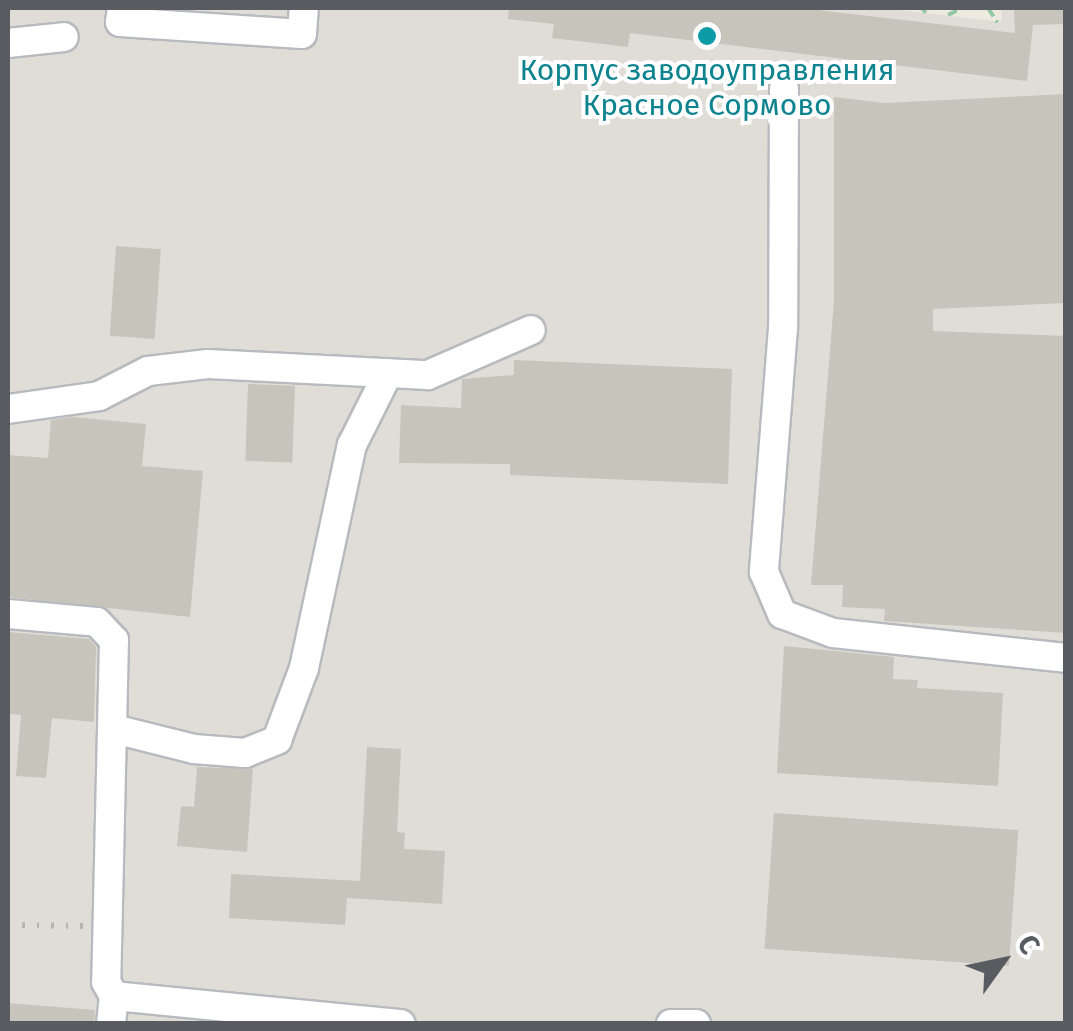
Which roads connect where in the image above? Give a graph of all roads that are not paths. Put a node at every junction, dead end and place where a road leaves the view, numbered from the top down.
1 (122, 8) edge
2 (304, 8) edge
3 (64, 38) dead end
4 (8, 42) edge
5 (784, 90) dead end
6 (531, 330) dead end
7 (388, 373) junction
8 (8, 409) edge
9 (8, 614) edge
10 (1066, 658) edge
11 (114, 729) junction
12 (113, 1010) edge
13 (402, 1024) edge
14 (670, 1024) edge
15 (696, 1024) edge

1 - 2 lane
3 - 4 lane
5 - 10 lane
6 - 7 lane
7 - 8 lane
7 - 11 lane
9 - 11 lane
11 - 12 lane
12 - 13 lane
14 - 15 lane

